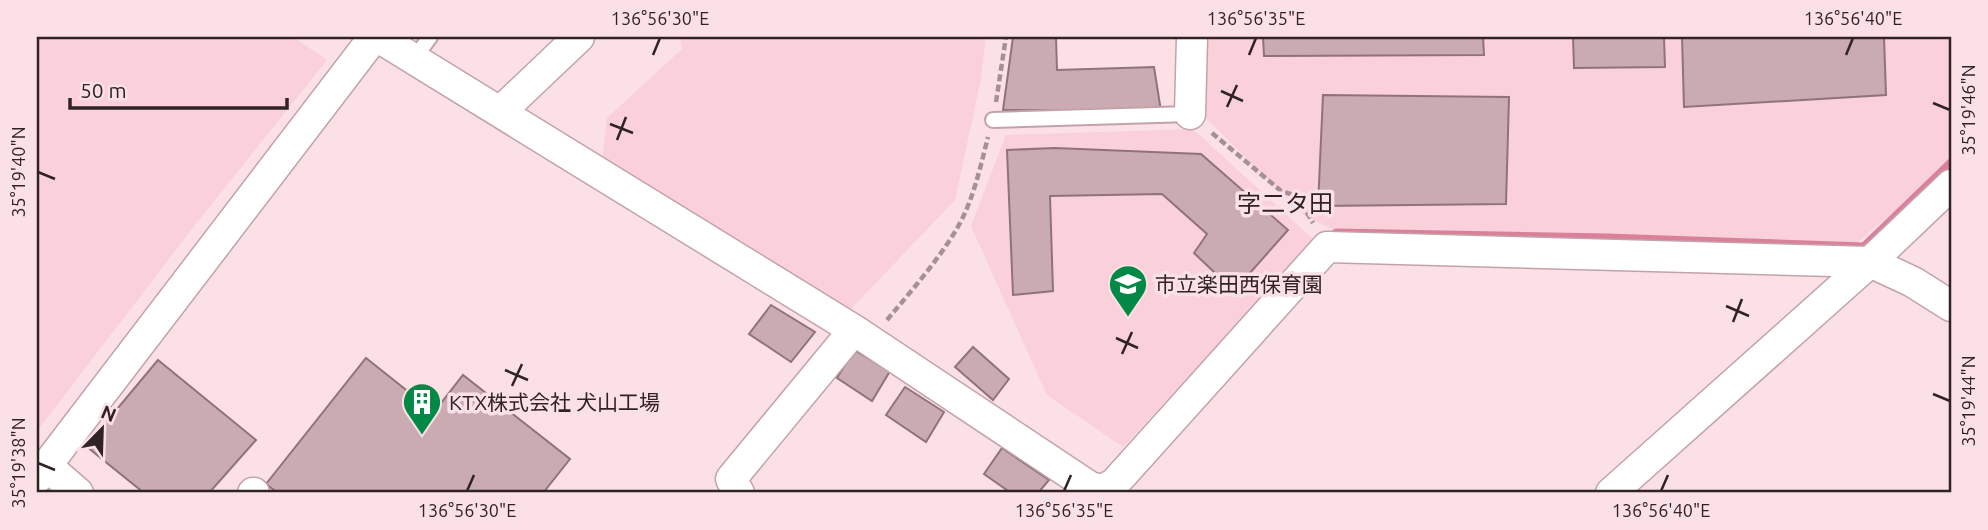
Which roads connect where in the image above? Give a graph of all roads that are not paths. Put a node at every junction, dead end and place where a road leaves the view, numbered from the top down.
1 (376, 37) edge
2 (579, 37) edge
3 (1192, 37) edge
4 (422, 48) edge
5 (500, 112) junction
6 (1189, 114) joint
7 (993, 120) road end
8 (1951, 185) edge
9 (1870, 262) junction
10 (1951, 306) edge
11 (861, 336) junction
12 (42, 472) edge
13 (78, 493) edge
14 (739, 493) edge
15 (1611, 493) edge

1 - 4 street
1 - 12 street
2 - 5 street
3 - 6 street
4 - 5 street
5 - 11 street
6 - 7 lane
8 - 9 street
9 - 10 street
9 - 11 street
9 - 15 street
11 - 14 street
12 - 13 street

